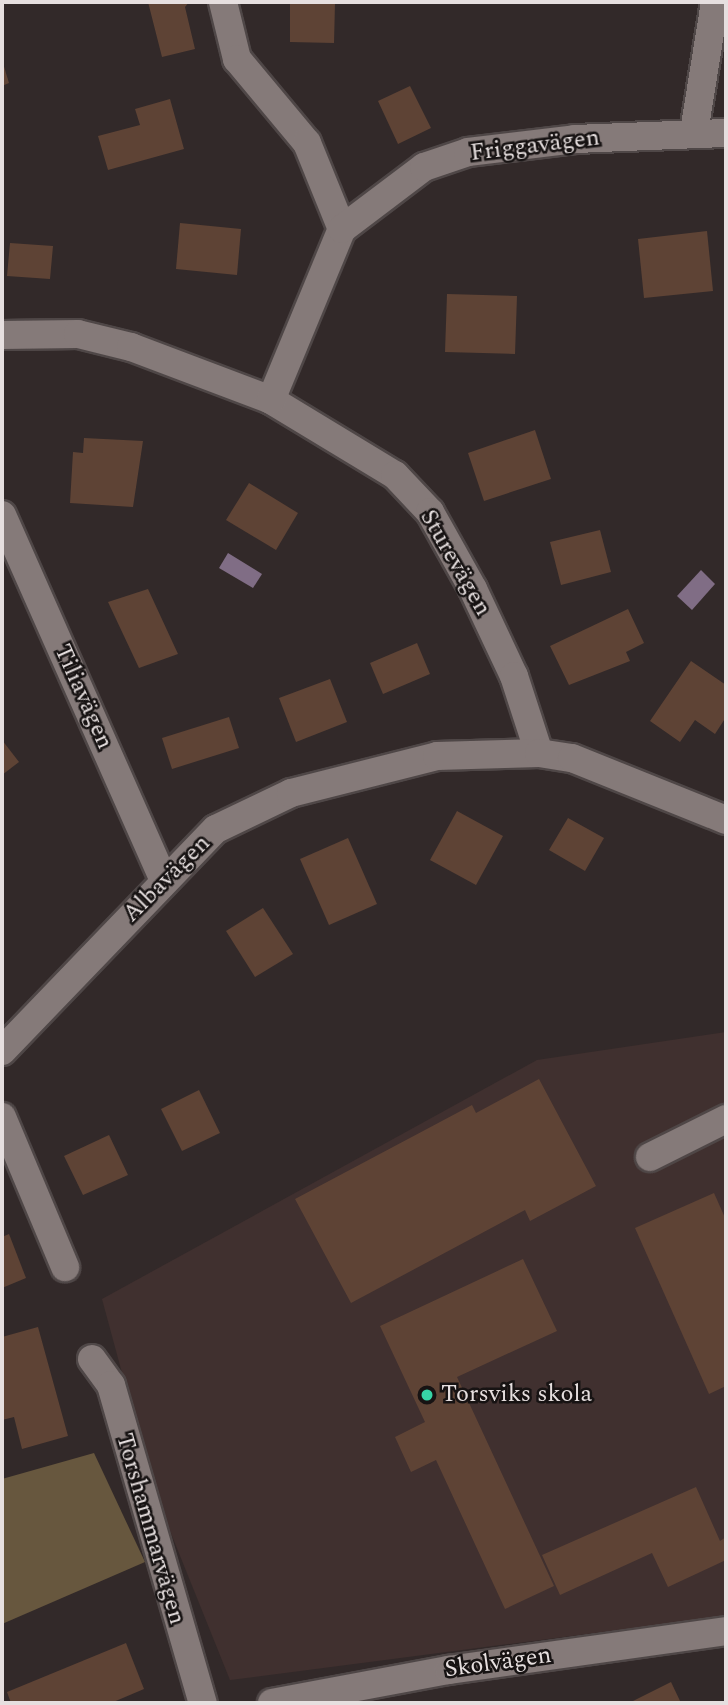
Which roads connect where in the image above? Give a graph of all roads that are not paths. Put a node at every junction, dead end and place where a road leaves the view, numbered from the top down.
1 (223, 2) edge
2 (715, 2) edge
3 (694, 132) junction
4 (726, 133) edge
5 (342, 229) junction
6 (2, 335) edge
7 (271, 400) junction
8 (2, 515) edge
9 (539, 752) junction
10 (726, 820) edge
11 (163, 879) junction
12 (2, 1051) edge
13 (2, 1117) edge
14 (726, 1119) edge
15 (650, 1157) dead end
16 (65, 1267) dead end
17 (92, 1359) dead end
18 (726, 1631) edge
19 (203, 1703) edge
20 (271, 1703) edge

1 - 5 street
2 - 3 street
3 - 4 street, Friggavägen
3 - 5 street, Friggavägen
5 - 7 street
6 - 7 street, Sturevägen
7 - 9 street, Sturevägen
8 - 11 street, Tiliavägen
9 - 10 street
9 - 11 street, Albavägen
11 - 12 street, Albavägen
13 - 16 street
14 - 15 street
17 - 19 street, Torshammarvägen
18 - 20 street, Skolvägen

